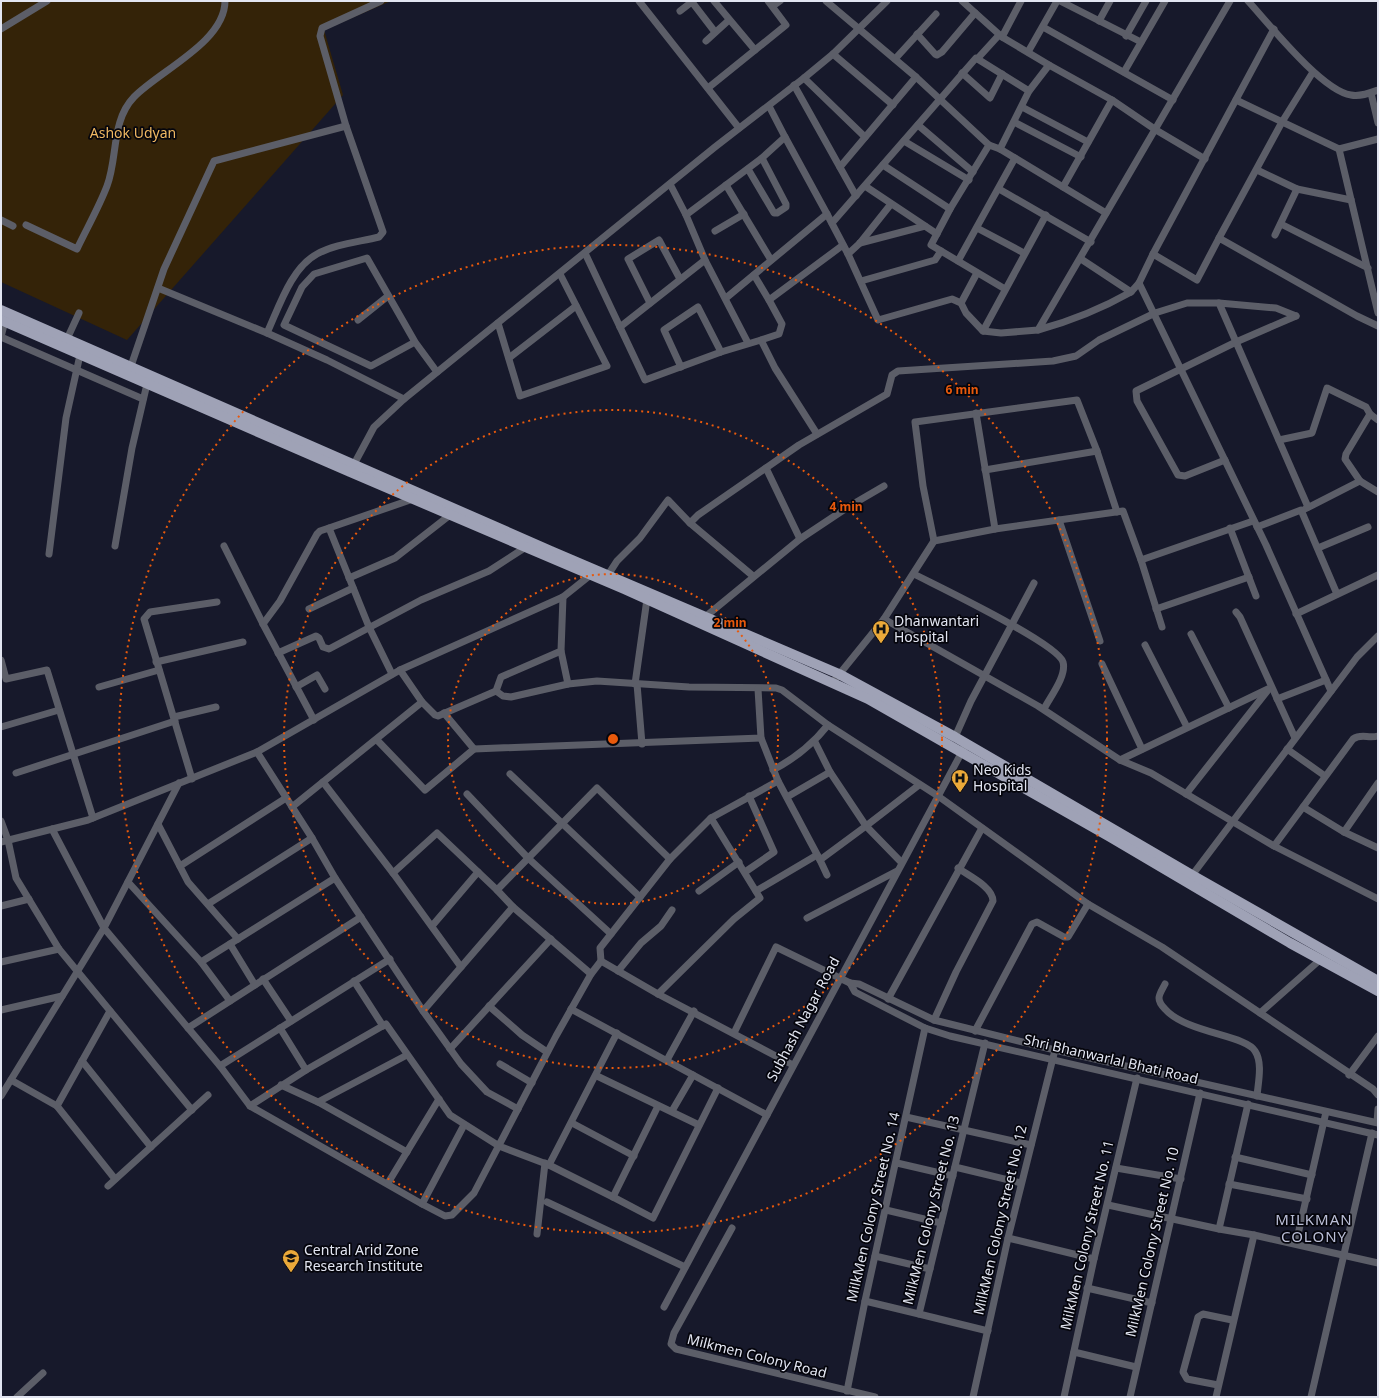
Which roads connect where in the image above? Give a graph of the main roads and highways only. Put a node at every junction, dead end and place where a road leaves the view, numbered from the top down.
1 (1, 310) edge
2 (3, 320) edge
3 (352, 468) junction
4 (594, 572) junction
5 (606, 578) junction
6 (836, 678) junction
7 (1189, 879) junction
8 (1378, 980) edge
9 (1378, 990) edge

1 - 3 main road
2 - 3 main road
3 - 4 main road
3 - 4 main road
4 - 5 main road
5 - 6 main road
5 - 6 main road
6 - 7 main road
6 - 7 main road
7 - 8 main road
7 - 9 main road

